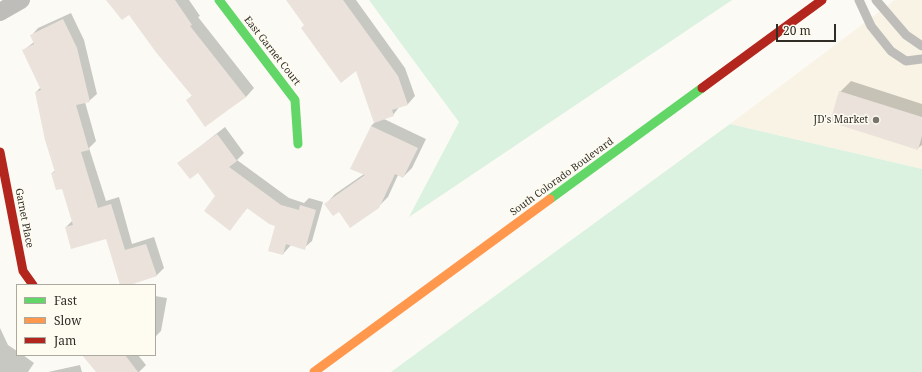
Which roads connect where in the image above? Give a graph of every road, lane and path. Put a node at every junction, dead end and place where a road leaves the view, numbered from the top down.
1 (21, 0) edge
2 (219, 0) edge
3 (822, 0) edge
4 (860, 0) edge
5 (876, 0) edge
6 (0, 12) edge
7 (922, 46) edge
8 (922, 59) edge
9 (298, 144) dead end
10 (0, 152) edge
11 (32, 284) edge
12 (314, 372) edge

1 - 6 street
2 - 9 main road, East Garnet Court
3 - 12 main road, South Colorado Boulevard
4 - 8 lane
5 - 7 lane
10 - 11 main road, Garnet Place

